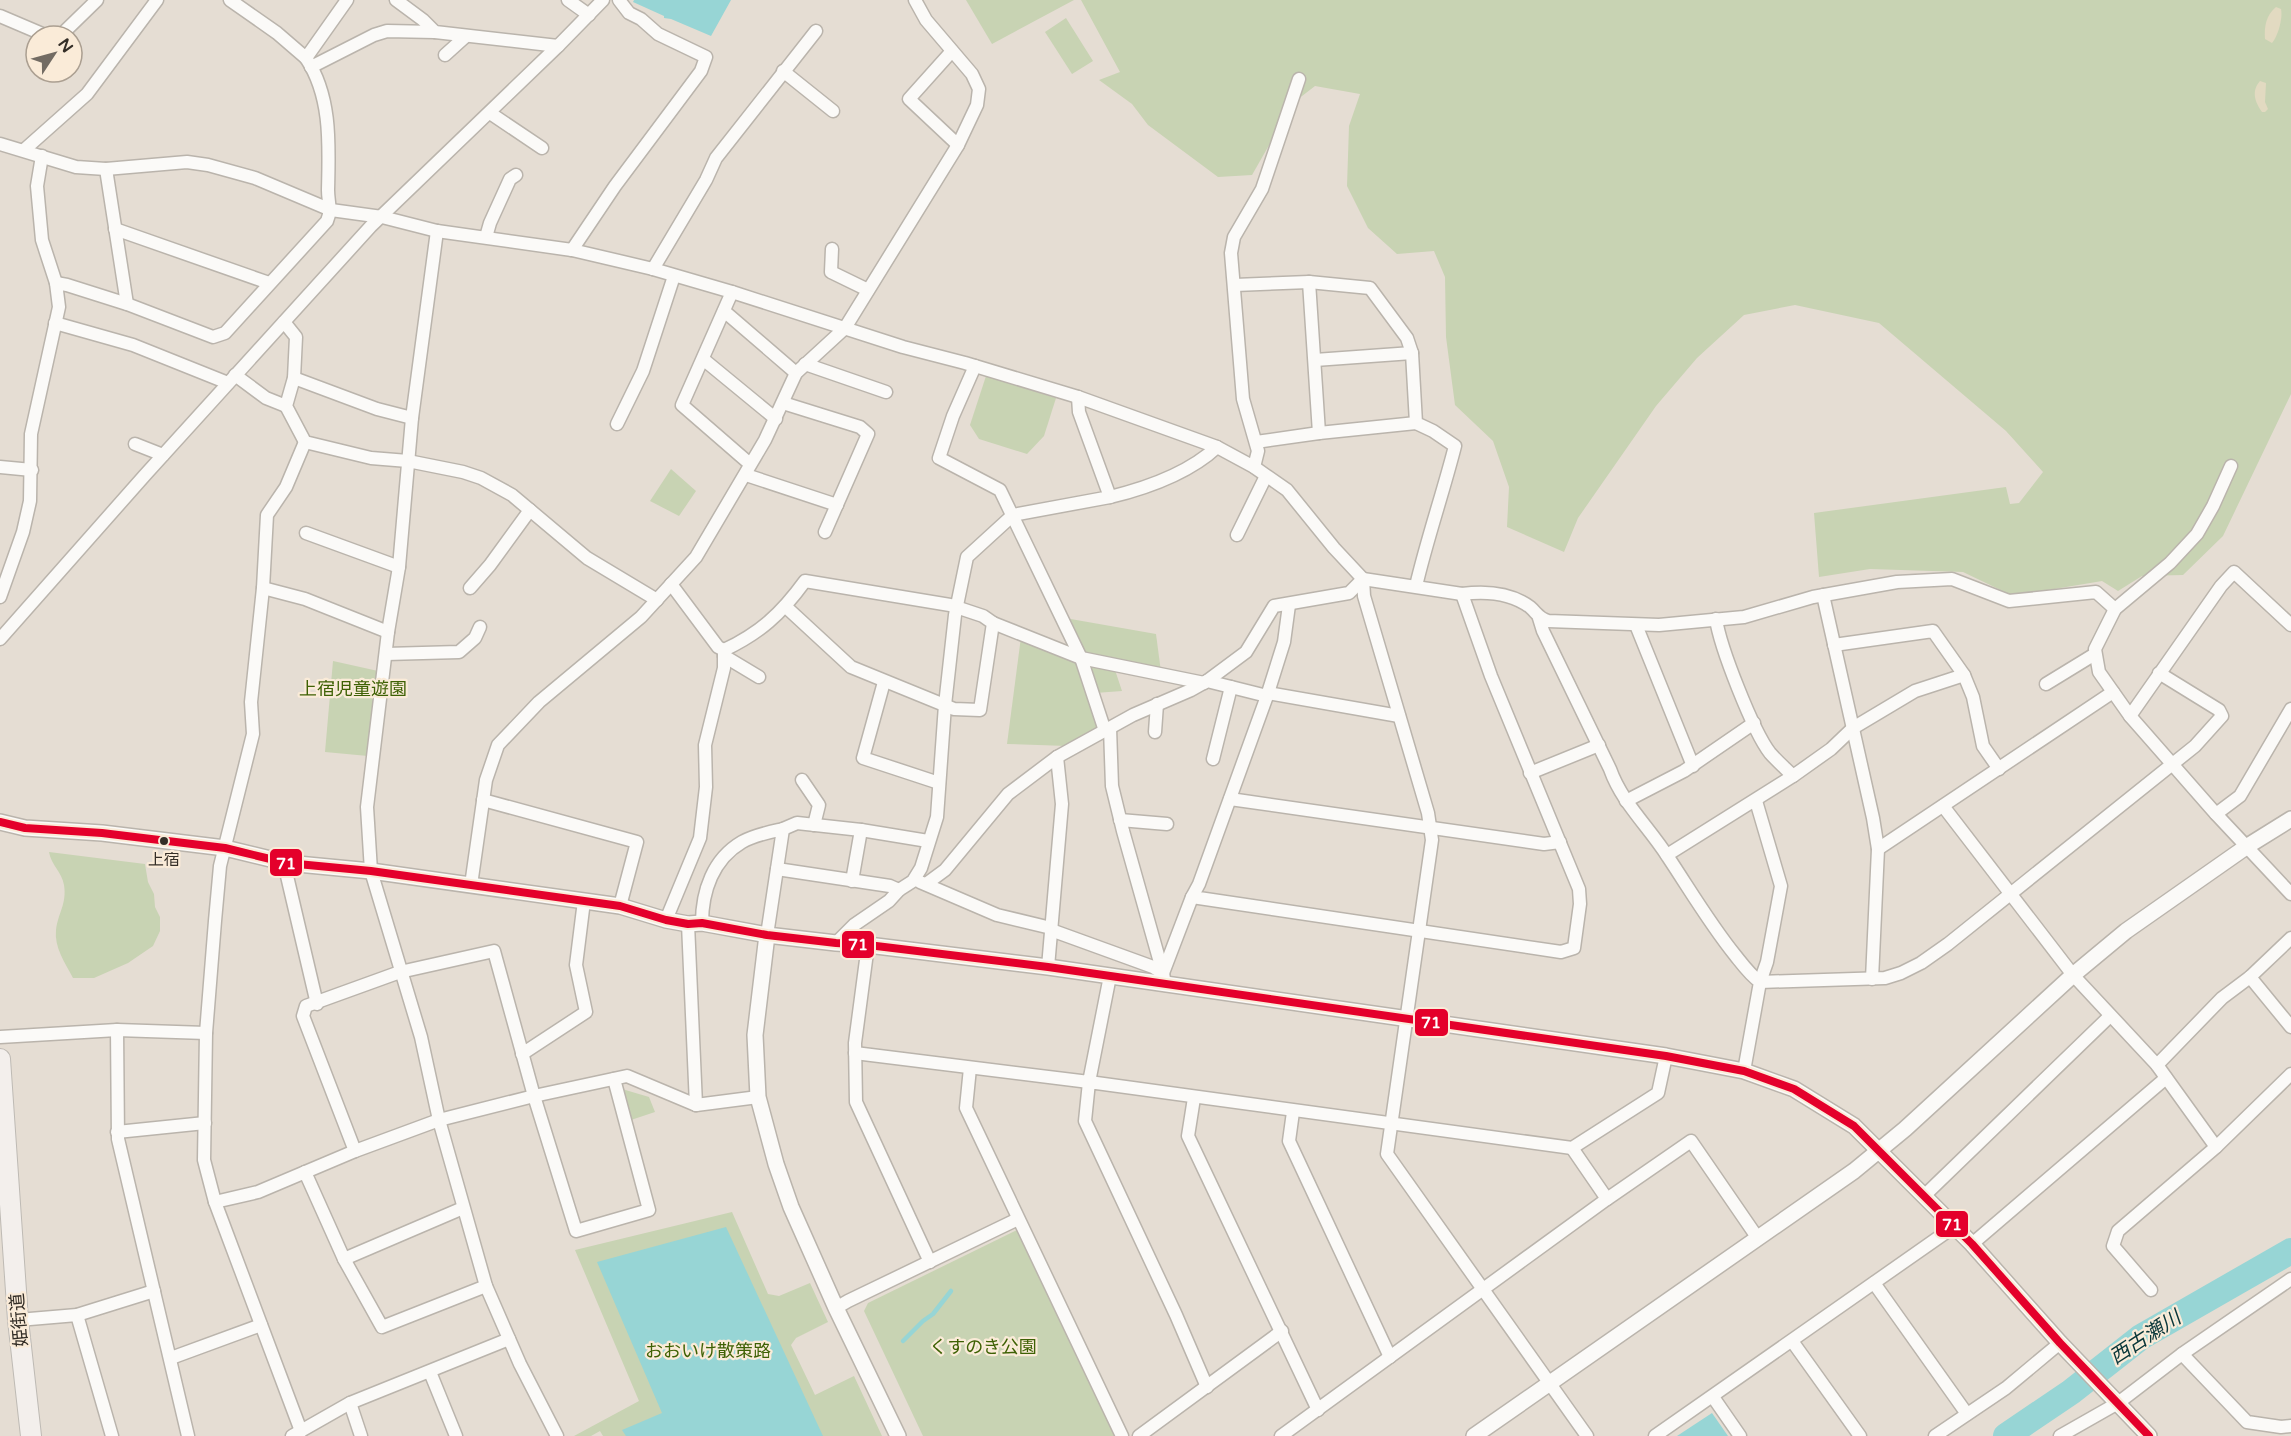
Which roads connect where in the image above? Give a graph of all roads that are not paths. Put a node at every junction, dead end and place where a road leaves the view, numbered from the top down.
1 (97, 0) edge
2 (157, 0) edge
3 (230, 0) edge
4 (347, 0) edge
5 (396, 0) edge
6 (568, 0) edge
7 (603, 0) edge
8 (619, 0) edge
9 (915, 0) edge
10 (589, 15) junction
11 (0, 16) edge
12 (72, 24) edge
13 (24, 26) edge
14 (816, 31) dead end
15 (435, 32) junction
16 (466, 36) junction
17 (558, 46) junction
18 (952, 51) junction
19 (445, 55) dead end
20 (309, 63) junction
21 (783, 70) junction
22 (1299, 79) dead end
23 (833, 111) dead end
24 (490, 112) junction
25 (0, 144) edge
26 (958, 145) junction
27 (542, 148) dead end
28 (24, 150) junction
29 (42, 156) junction
30 (106, 169) junction
31 (516, 175) dead end
32 (331, 210) junction
33 (382, 218) junction
34 (115, 229) junction
35 (437, 231) junction
36 (486, 237) junction
37 (832, 249) dead end
38 (572, 250) junction
39 (653, 269) junction
40 (674, 276) junction
41 (1309, 282) junction
42 (56, 283) junction
43 (269, 283) junction
44 (1235, 285) junction
45 (868, 290) junction
46 (732, 292) junction
47 (127, 304) junction
48 (724, 311) junction
49 (284, 322) junction
50 (56, 323) junction
51 (845, 328) junction
52 (1412, 353) junction
53 (703, 359) junction
54 (1315, 360) junction
55 (975, 366) junction
56 (800, 368) junction
57 (294, 378) junction
58 (231, 379) junction
59 (886, 392) dead end
60 (1078, 397) junction
61 (783, 403) junction
62 (286, 406) junction
63 (412, 418) junction
64 (776, 419) junction
65 (1416, 423) junction
66 (617, 424) dead end
67 (1319, 433) junction
68 (305, 442) junction
69 (1256, 442) junction
70 (135, 444) dead end
71 (1217, 447) junction
72 (163, 455) junction
73 (408, 461) junction
74 (2231, 466) dead end
75 (0, 467) edge
76 (1254, 467) junction
77 (32, 470) junction
78 (748, 470) junction
79 (1266, 476) junction
80 (1110, 497) junction
81 (837, 505) junction
82 (530, 510) junction
83 (1013, 515) junction
84 (825, 532) dead end
85 (306, 533) dead end
86 (1237, 535) dead end
87 (399, 567) junction
88 (1363, 579) junction
89 (671, 584) junction
90 (1416, 586) junction
91 (263, 588) junction
92 (470, 588) dead end
93 (1462, 594) junction
94 (1823, 596) junction
95 (0, 597) edge
96 (657, 600) junction
97 (1289, 605) junction
98 (786, 607) junction
99 (957, 607) junction
100 (2115, 609) junction
101 (1539, 618) junction
102 (1716, 620) junction
103 (993, 623) junction
104 (1636, 625) junction
105 (2291, 625) edge
106 (480, 627) dead end
107 (388, 632) junction
108 (0, 639) edge
109 (1834, 645) junction
110 (724, 653) junction
111 (386, 654) junction
112 (2095, 654) junction
113 (1081, 658) junction
114 (2159, 673) junction
115 (1964, 675) junction
116 (759, 678) dead end
117 (884, 682) junction
118 (1205, 682) junction
119 (2046, 684) dead end
120 (1231, 687) junction
121 (2113, 692) junction
122 (1268, 695) junction
123 (1157, 704) junction
124 (945, 705) junction
125 (2291, 709) edge
126 (1399, 716) junction
127 (2130, 716) junction
128 (1754, 723) junction
129 (1853, 728) junction
130 (1108, 729) junction
131 (1155, 732) dead end
132 (1599, 745) junction
133 (1057, 757) junction
134 (1213, 759) dead end
135 (2173, 764) junction
136 (1693, 765) junction
137 (1999, 769) junction
138 (1530, 773) junction
139 (1793, 776) junction
140 (802, 780) dead end
141 (939, 783) junction
142 (1230, 799) junction
143 (483, 800) junction
144 (1626, 801) junction
145 (1756, 801) junction
146 (1943, 806) junction
147 (2216, 814) junction
148 (2291, 819) edge
149 (1120, 820) junction
150 (0, 822) edge
151 (1167, 824) dead end
152 (814, 825) junction
153 (1430, 827) junction
154 (783, 829) junction
155 (861, 830) junction
156 (928, 841) junction
157 (1560, 842) junction
158 (2246, 847) junction
159 (225, 848) junction
160 (1878, 849) junction
161 (1667, 855) junction
162 (287, 862) junction
163 (777, 869) junction
164 (371, 871) junction
165 (852, 881) junction
166 (919, 882) junction
167 (471, 885) junction
168 (899, 890) junction
169 (2011, 894) junction
170 (2291, 894) edge
171 (1192, 897) junction
172 (584, 901) junction
173 (620, 906) junction
174 (666, 920) junction
175 (695, 923) junction
176 (1051, 929) junction
177 (1417, 931) junction
178 (767, 935) junction
179 (2291, 938) edge
180 (837, 944) junction
181 (868, 945) junction
182 (1048, 967) junction
183 (400, 972) junction
184 (2073, 975) junction
185 (1110, 976) junction
186 (2250, 977) junction
187 (1164, 979) junction
188 (1872, 979) junction
189 (1760, 982) junction
190 (317, 1004) junction
191 (2110, 1016) junction
192 (1408, 1019) junction
193 (2291, 1027) edge
194 (117, 1030) junction
195 (206, 1033) junction
196 (0, 1037) edge
197 (855, 1053) junction
198 (522, 1054) junction
199 (1666, 1056) junction
200 (0, 1059) edge
201 (2157, 1065) junction
202 (970, 1068) junction
203 (1744, 1071) junction
204 (2291, 1074) edge
205 (614, 1078) junction
206 (2166, 1078) junction
207 (1089, 1082) junction
208 (534, 1096) junction
209 (758, 1097) junction
210 (1194, 1098) junction
211 (696, 1105) junction
212 (1293, 1112) junction
213 (439, 1120) junction
214 (205, 1123) junction
215 (1391, 1125) junction
216 (117, 1132) junction
217 (1572, 1148) junction
218 (2216, 1148) junction
219 (1879, 1149) junction
220 (355, 1151) junction
221 (305, 1172) junction
222 (1925, 1195) junction
223 (1607, 1199) junction
224 (215, 1202) junction
225 (463, 1208) junction
226 (1018, 1219) junction
227 (6, 1222) edge
228 (1955, 1226) junction
229 (1758, 1237) junction
230 (1972, 1244) junction
231 (344, 1259) junction
232 (930, 1262) junction
233 (2291, 1279) edge
234 (1875, 1283) junction
235 (486, 1286) junction
236 (1483, 1289) junction
237 (2151, 1290) dead end
238 (154, 1291) junction
239 (836, 1308) junction
240 (77, 1315) junction
241 (18, 1320) junction
242 (261, 1325) junction
243 (1282, 1331) junction
244 (509, 1340) junction
245 (1792, 1341) junction
246 (2060, 1343) junction
247 (2181, 1354) junction
248 (1390, 1357) junction
249 (171, 1358) junction
250 (430, 1372) junction
251 (1550, 1383) junction
252 (1207, 1386) junction
253 (1713, 1397) junction
254 (350, 1403) junction
255 (2118, 1403) junction
256 (1318, 1410) junction
257 (1966, 1414) junction
258 (2291, 1426) edge
259 (297, 1433) edge
260 (31, 1436) edge
261 (112, 1436) edge
262 (188, 1436) edge
263 (361, 1436) edge
264 (456, 1436) edge
265 (557, 1436) edge
266 (898, 1436) edge
267 (1122, 1436) edge
268 (1139, 1436) edge
269 (1281, 1436) edge
270 (1474, 1436) edge
271 (1587, 1436) edge
272 (1655, 1436) edge
273 (1740, 1436) edge
274 (1860, 1436) edge
275 (1935, 1436) edge
276 (2060, 1436) edge
277 (2149, 1436) edge
278 (2288, 1436) edge

1 - 12 street
2 - 28 street
3 - 20 street
4 - 20 street
5 - 15 street
6 - 10 street
7 - 10 street
8 - 38 street
9 - 18 street
10 - 17 street
11 - 13 street
14 - 21 street
15 - 16 street
15 - 20 street
16 - 17 street
16 - 19 street
17 - 24 street
18 - 26 street
18 - 26 street
20 - 32 street
21 - 23 street
21 - 39 street
22 - 44 street
24 - 27 street
24 - 33 street
25 - 28 street
26 - 45 street
28 - 29 street
29 - 30 street
29 - 42 street
30 - 32 street
30 - 34 street
31 - 36 street
32 - 33 street
32 - 43 street
33 - 35 street
33 - 49 street
34 - 43 street
34 - 47 street
35 - 36 street
35 - 63 street
36 - 38 street
37 - 45 street
38 - 39 street
39 - 40 street
40 - 46 street
40 - 66 street
41 - 44 street
41 - 52 street
41 - 54 street
42 - 47 street
42 - 50 street
43 - 47 street
44 - 69 street
45 - 51 street
46 - 48 street
46 - 51 street
48 - 53 street
48 - 56 street
49 - 57 street
49 - 58 street
50 - 58 street
50 - 77 street
51 - 55 street
51 - 56 street
52 - 54 street
52 - 65 street
53 - 64 street
53 - 78 street
54 - 67 street
55 - 60 street
55 - 83 street
56 - 59 street
56 - 61 street
57 - 62 street
57 - 63 street
58 - 62 street
58 - 72 street
60 - 71 street
60 - 80 street
61 - 64 street
61 - 81 street
62 - 68 street
63 - 73 street
64 - 78 street
65 - 67 street
65 - 90 street
67 - 69 street
68 - 73 street
68 - 91 street
69 - 76 street
70 - 72 street
71 - 76 street
71 - 80 street
72 - 108 street
73 - 82 street
73 - 87 street
74 - 100 street
75 - 77 street
76 - 79 street
77 - 95 street
78 - 81 street
78 - 89 street
79 - 86 street
79 - 88 street
80 - 83 street
81 - 84 street
82 - 92 street
82 - 96 street
83 - 99 street
83 - 113 street
85 - 87 street
87 - 107 street
88 - 90 street
88 - 97 street
88 - 126 street
89 - 96 street
89 - 110 street
90 - 93 street
91 - 107 street
91 - 159 street
93 - 101 street
93 - 138 street
94 - 100 street
94 - 102 street
94 - 109 street
96 - 143 street
97 - 118 street
97 - 122 street
98 - 99 street
98 - 110 street
98 - 117 street
99 - 103 street
99 - 124 street
100 - 112 street
101 - 104 street
101 - 132 street
102 - 104 street
102 - 128 street
103 - 113 street
103 - 124 street
104 - 136 street
105 - 114 street
106 - 111 street
107 - 111 street
109 - 115 street
109 - 129 street
110 - 116 street
110 - 174 street
111 - 164 street
112 - 119 street
112 - 121 street
113 - 118 street
113 - 130 street
114 - 127 street
114 - 135 street
115 - 129 street
115 - 137 street
117 - 124 street
117 - 141 street
118 - 120 street
118 - 123 street
120 - 122 street
120 - 134 street
121 - 127 street
121 - 137 street
122 - 126 street
122 - 142 street
123 - 130 street
123 - 131 street
124 - 141 street
125 - 147 street
126 - 153 street
127 - 135 street
128 - 136 street
128 - 139 street
129 - 139 street
129 - 160 street
130 - 133 street
130 - 149 street
132 - 138 street
132 - 144 street
133 - 166 street
133 - 176 street
135 - 147 street
135 - 169 street
136 - 144 street
137 - 146 street
138 - 157 street
139 - 145 street
140 - 152 street
141 - 156 street
142 - 153 street
142 - 171 street
143 - 167 street
143 - 173 street
144 - 161 street
145 - 161 street
145 - 189 street
146 - 160 street
146 - 169 street
147 - 158 street
148 - 158 street
149 - 151 street
149 - 187 street
150 - 159 street
152 - 154 street
152 - 155 street
153 - 157 street
153 - 177 street
154 - 163 street
154 - 175 street
155 - 156 street
155 - 165 street
156 - 166 street
157 - 177 street
158 - 170 street
158 - 184 street
159 - 162 street
159 - 195 street
160 - 188 street
161 - 189 street
162 - 164 street
162 - 190 street
163 - 165 street
163 - 178 street
164 - 167 street
164 - 183 street
165 - 168 street
166 - 168 street
166 - 176 street
167 - 172 street
168 - 180 street
169 - 184 street
169 - 188 street
171 - 177 street
171 - 187 street
172 - 173 street
172 - 198 street
173 - 174 street
174 - 175 street
175 - 178 street
175 - 211 street
176 - 182 street
176 - 187 street
177 - 192 street
178 - 180 street
178 - 209 street
179 - 186 street
180 - 181 street
181 - 182 street
181 - 197 street
182 - 185 street
183 - 190 street
183 - 198 street
183 - 213 street
184 - 191 street
184 - 219 street
185 - 187 street
185 - 207 street
186 - 193 street
186 - 201 street
187 - 192 street
188 - 189 street
189 - 203 street
190 - 220 street
191 - 201 street
191 - 222 street
192 - 199 street
192 - 215 street
194 - 195 street
194 - 196 street
194 - 216 street
195 - 214 street
197 - 202 street
197 - 232 street
198 - 208 street
199 - 203 street
199 - 217 street
200 - 227 main road, 姫街道
201 - 206 street
202 - 207 street
202 - 226 street
203 - 219 street
204 - 218 street
205 - 208 street
205 - 208 street
205 - 211 street
206 - 218 street
206 - 230 street
207 - 210 street
207 - 252 street
208 - 213 street
209 - 211 street
209 - 239 street
210 - 212 street
210 - 243 street
212 - 215 street
212 - 248 street
213 - 220 street
213 - 225 street
214 - 216 street
214 - 224 street
215 - 217 street
215 - 236 street
216 - 238 street
217 - 223 street
218 - 237 street
219 - 222 street
219 - 229 street
220 - 221 street
221 - 224 street
221 - 231 street
222 - 228 street
223 - 229 street
223 - 236 street
224 - 242 street
225 - 231 street
225 - 235 street
226 - 232 street
226 - 267 street
227 - 241 main road, 姫街道
228 - 230 street
228 - 234 street
229 - 251 street
230 - 246 street
231 - 235 street
232 - 239 street
233 - 247 street
234 - 245 street
234 - 257 street
235 - 244 street
236 - 248 street
236 - 251 street
238 - 240 street
238 - 249 street
239 - 266 street
240 - 241 street
240 - 261 street
241 - 260 main road, 姫街道
242 - 249 street
242 - 259 street
243 - 252 street
243 - 256 street
244 - 250 street
244 - 265 street
245 - 253 street
245 - 274 street
246 - 255 street
246 - 257 street
247 - 255 street
247 - 258 street
248 - 256 street
249 - 262 street
250 - 254 street
250 - 264 street
251 - 270 street
251 - 271 street
252 - 268 street
253 - 272 street
253 - 273 street
254 - 259 street
254 - 263 street
255 - 276 street
255 - 277 street
256 - 269 street
257 - 275 street
258 - 278 street

